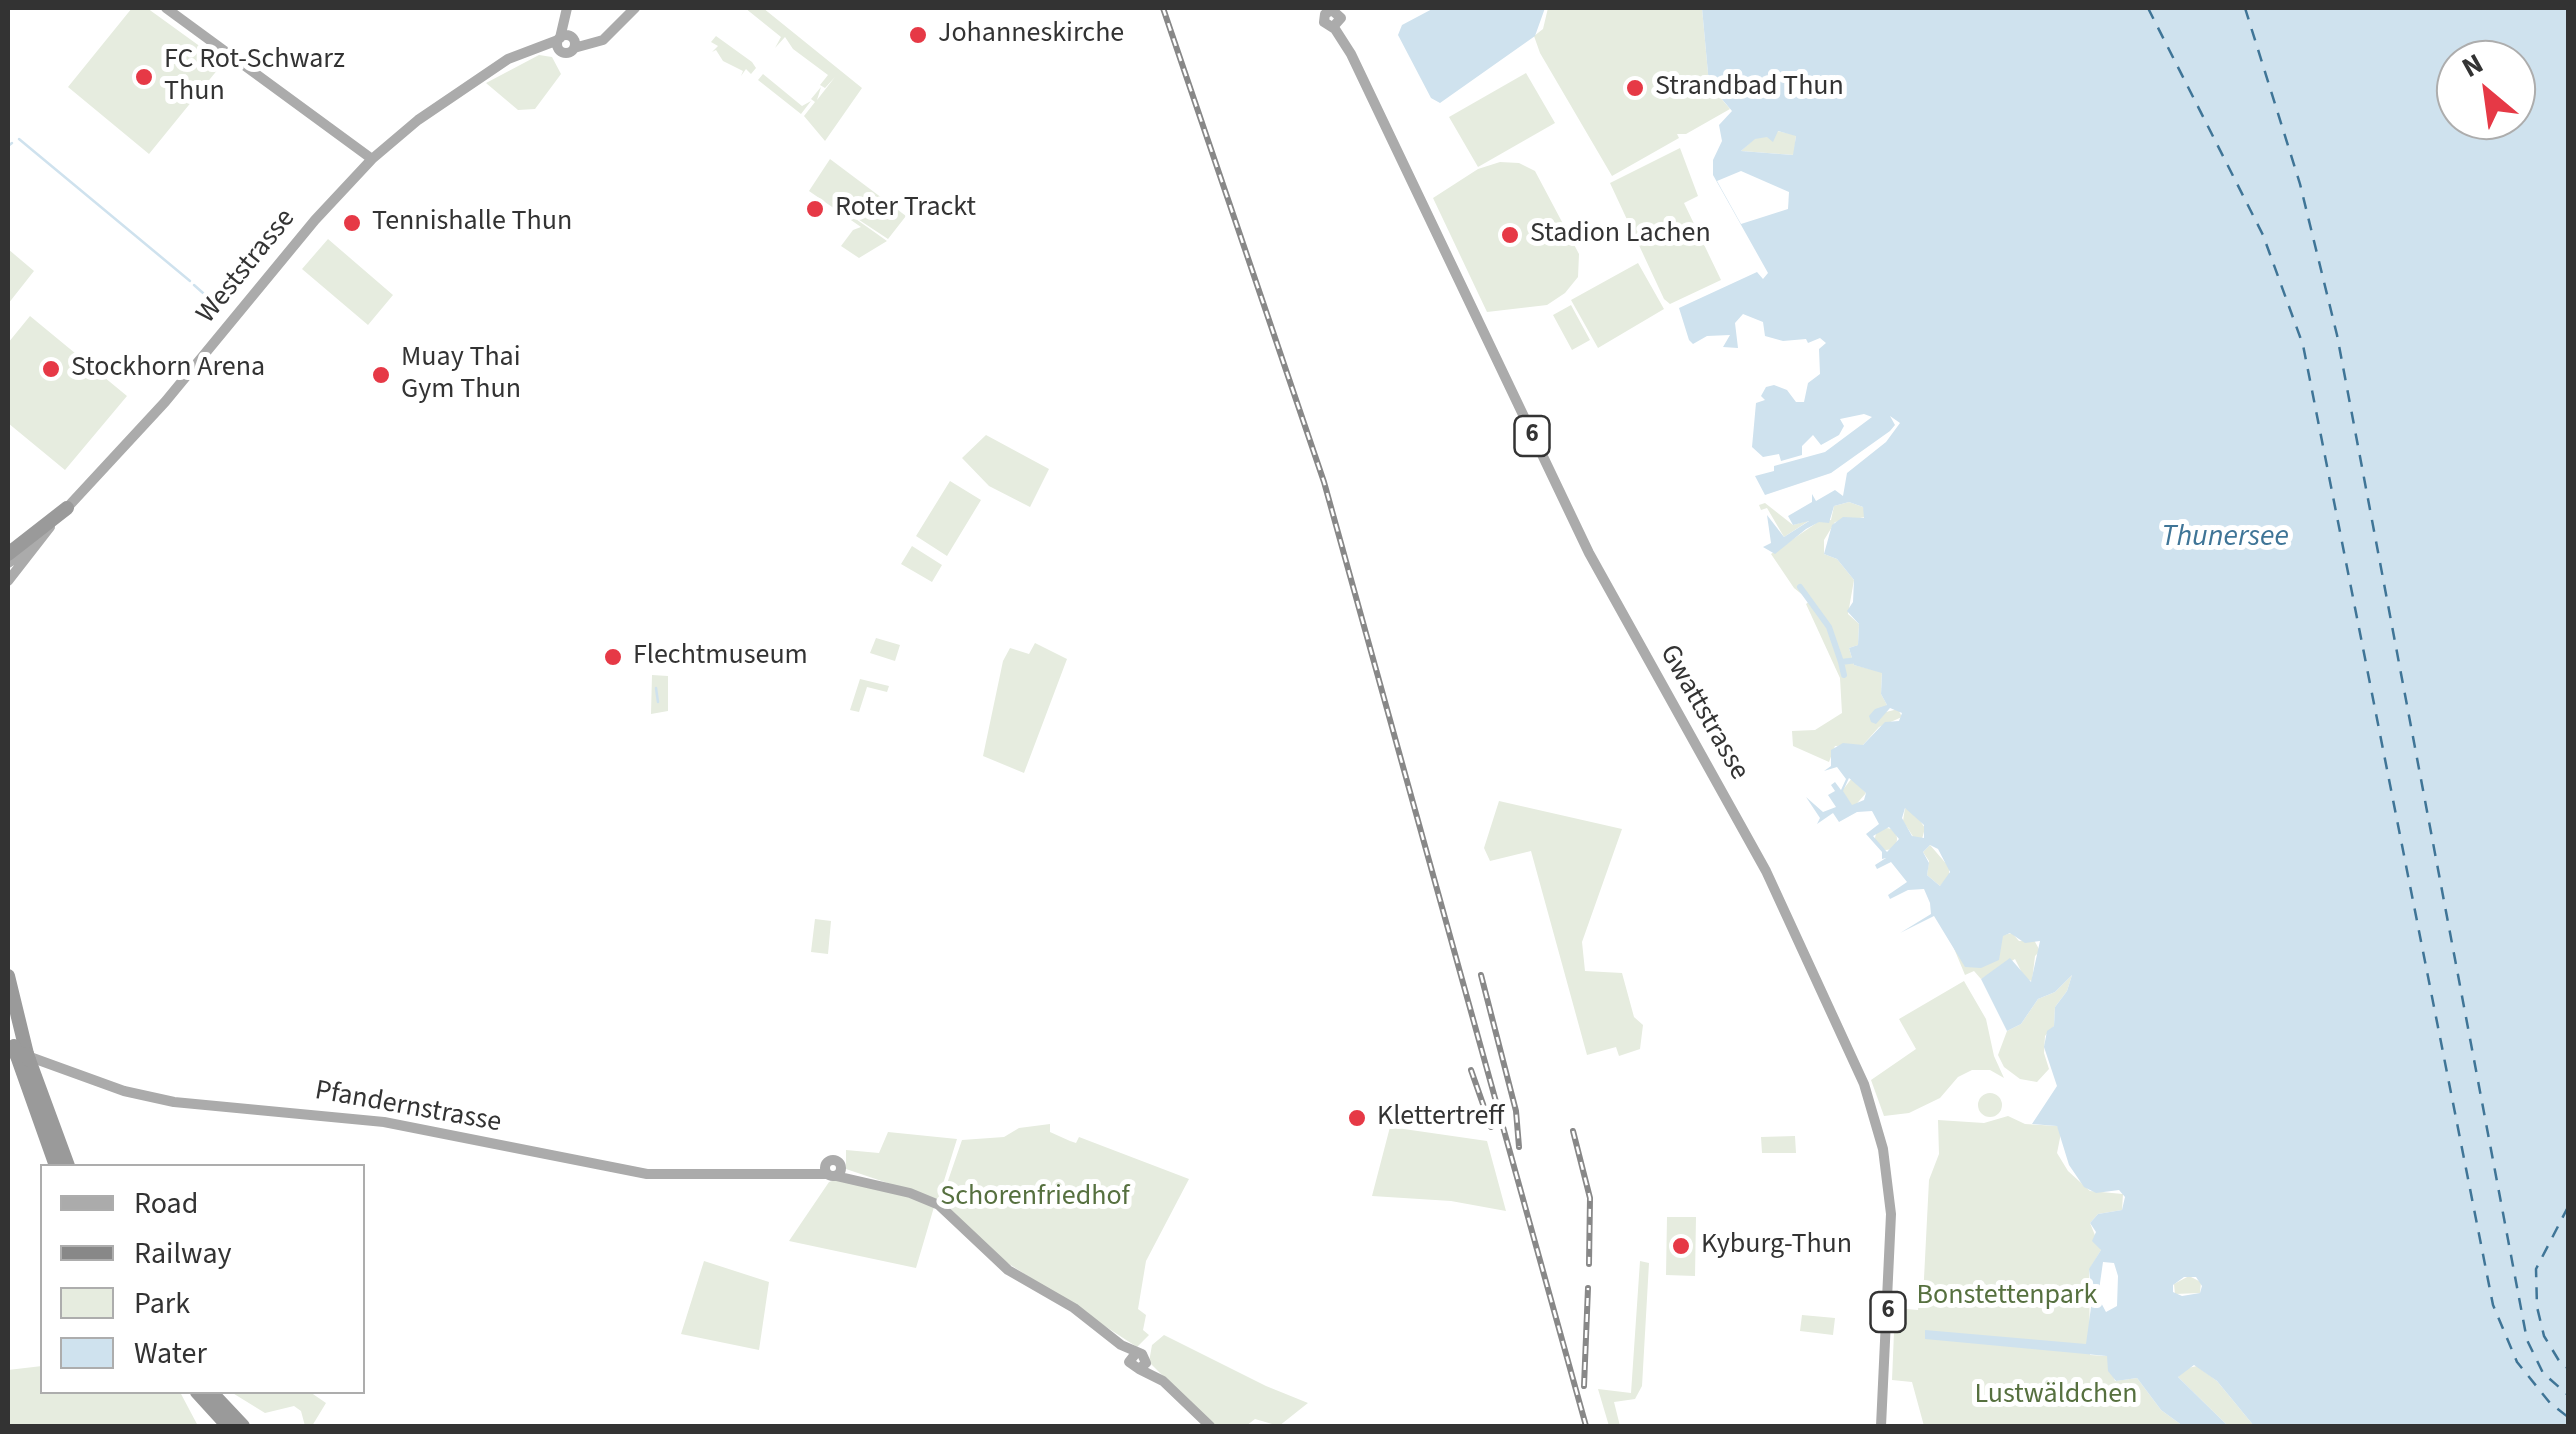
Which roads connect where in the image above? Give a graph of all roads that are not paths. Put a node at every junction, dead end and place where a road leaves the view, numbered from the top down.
1 (166, 8) edge
2 (567, 8) edge
3 (634, 8) edge
4 (1332, 14) edge
5 (565, 43) junction
6 (372, 159) junction
7 (66, 508) junction
8 (30, 548) junction
9 (8, 554) edge
10 (23, 560) junction
11 (8, 562) edge
12 (8, 572) edge
13 (8, 581) edge
14 (8, 976) edge
15 (8, 1016) edge
16 (19, 1052) edge
17 (55, 1164) edge
18 (67, 1164) edge
19 (199, 1394) edge
20 (213, 1394) edge
21 (228, 1426) edge
22 (243, 1426) edge
23 (1210, 1426) edge
24 (1881, 1426) edge

1 - 6 main road
2 - 5 main road
3 - 5 main road, Weststrasse
4 - 24 main road, Gwattstrasse / 6
5 - 6 main road, Weststrasse
6 - 7 main road, Weststrasse
7 - 8 main road, Weststrasse
7 - 9 highway
8 - 10 main road, Weststrasse
8 - 11 main road, Weststrasse
10 - 12 main road, Weststrasse
10 - 13 main road
14 - 16 highway
15 - 16 highway
16 - 17 highway
16 - 18 highway
16 - 23 main road, Pfandernstrasse
19 - 21 highway
20 - 22 highway

